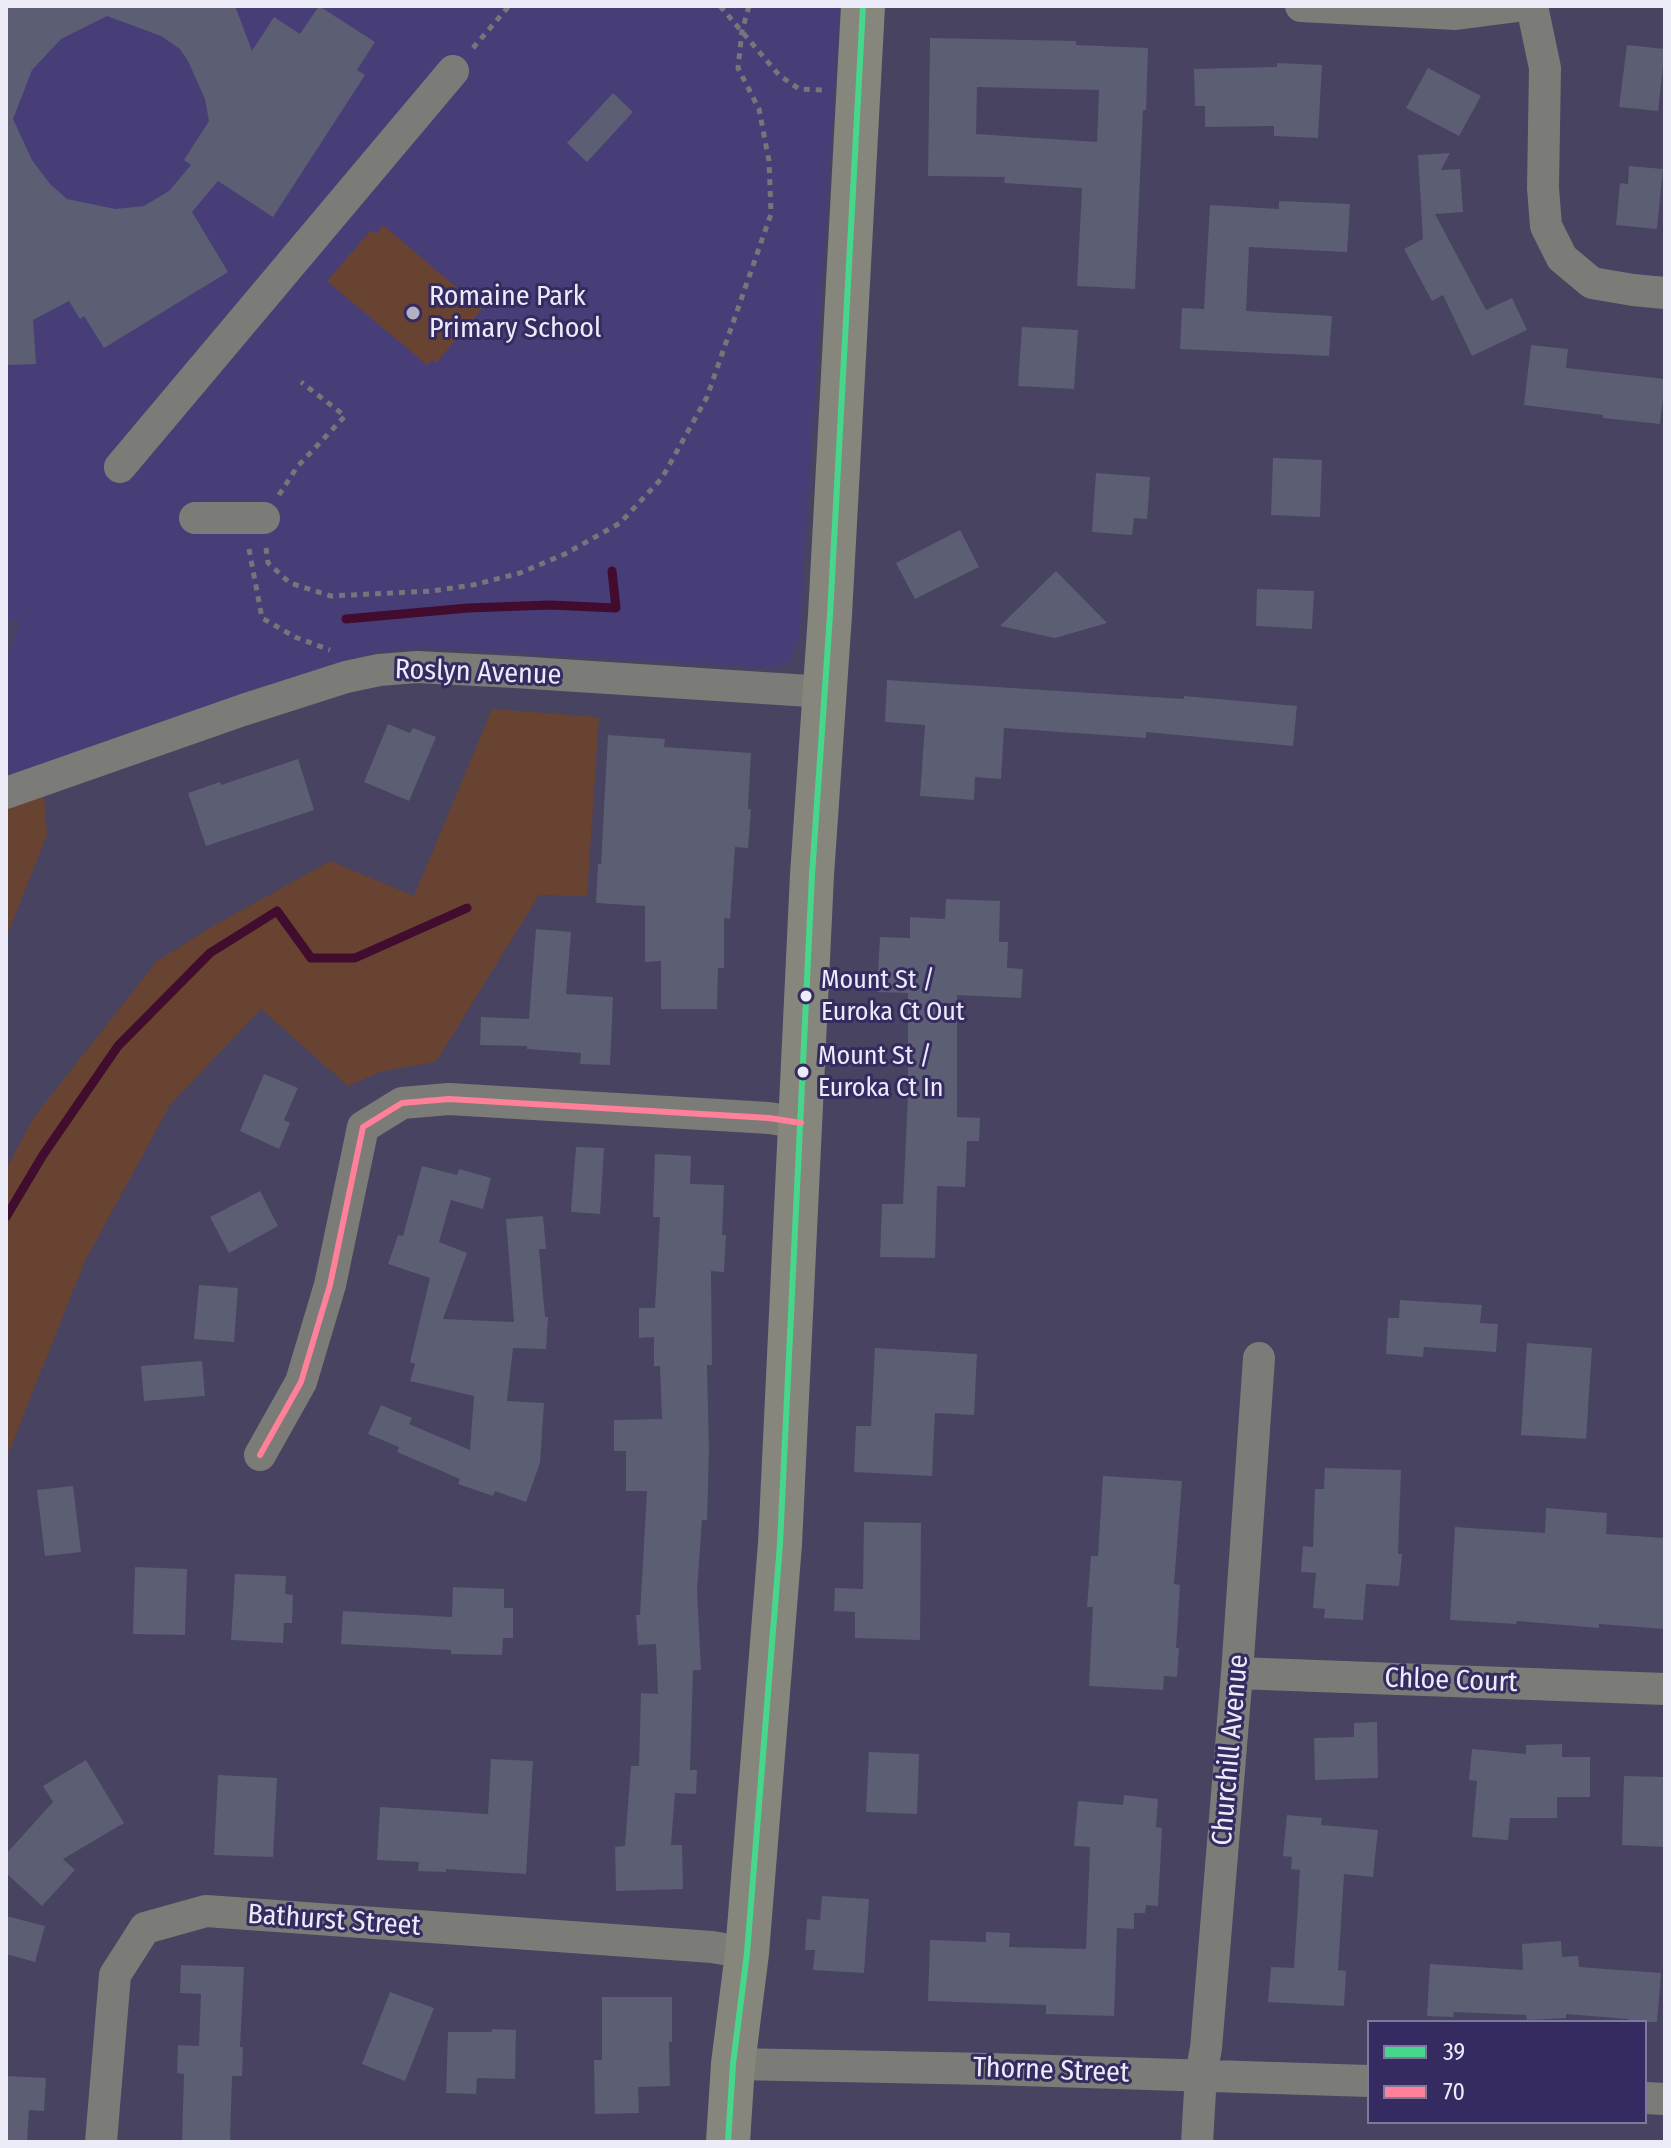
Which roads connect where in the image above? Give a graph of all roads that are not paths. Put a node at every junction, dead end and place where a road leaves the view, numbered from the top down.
1 (863, 6) edge
2 (1301, 6) edge
3 (1518, 6) edge
4 (1532, 6) edge
5 (1456, 10) edge
6 (453, 71) road end
7 (1665, 293) edge
8 (120, 467) dead end
9 (195, 518) dead end
10 (253, 518) road end
11 (825, 692) junction
12 (6, 793) edge
13 (801, 1123) junction
14 (1259, 1358) dead end
15 (260, 1455) dead end
16 (1237, 1673) junction
17 (1665, 1689) edge
18 (747, 1953) junction
19 (733, 2064) junction
20 (1201, 2075) junction
21 (1367, 2081) edge
22 (101, 2142) edge
23 (728, 2142) edge
24 (1197, 2142) edge

1 - 11 highway
2 - 5 street
3 - 5 street
4 - 7 street
6 - 8 street
9 - 10 street
11 - 12 street, Roslyn Avenue
11 - 13 highway
13 - 15 street
13 - 18 highway
14 - 16 street, Churchill Avenue
16 - 17 street, Chloe Court
16 - 20 street, Churchill Avenue
18 - 19 highway
18 - 22 street, Bathurst Street
19 - 20 street, Thorne Street
19 - 23 highway
20 - 21 street, Thorne Street
20 - 24 street, Churchill Avenue

